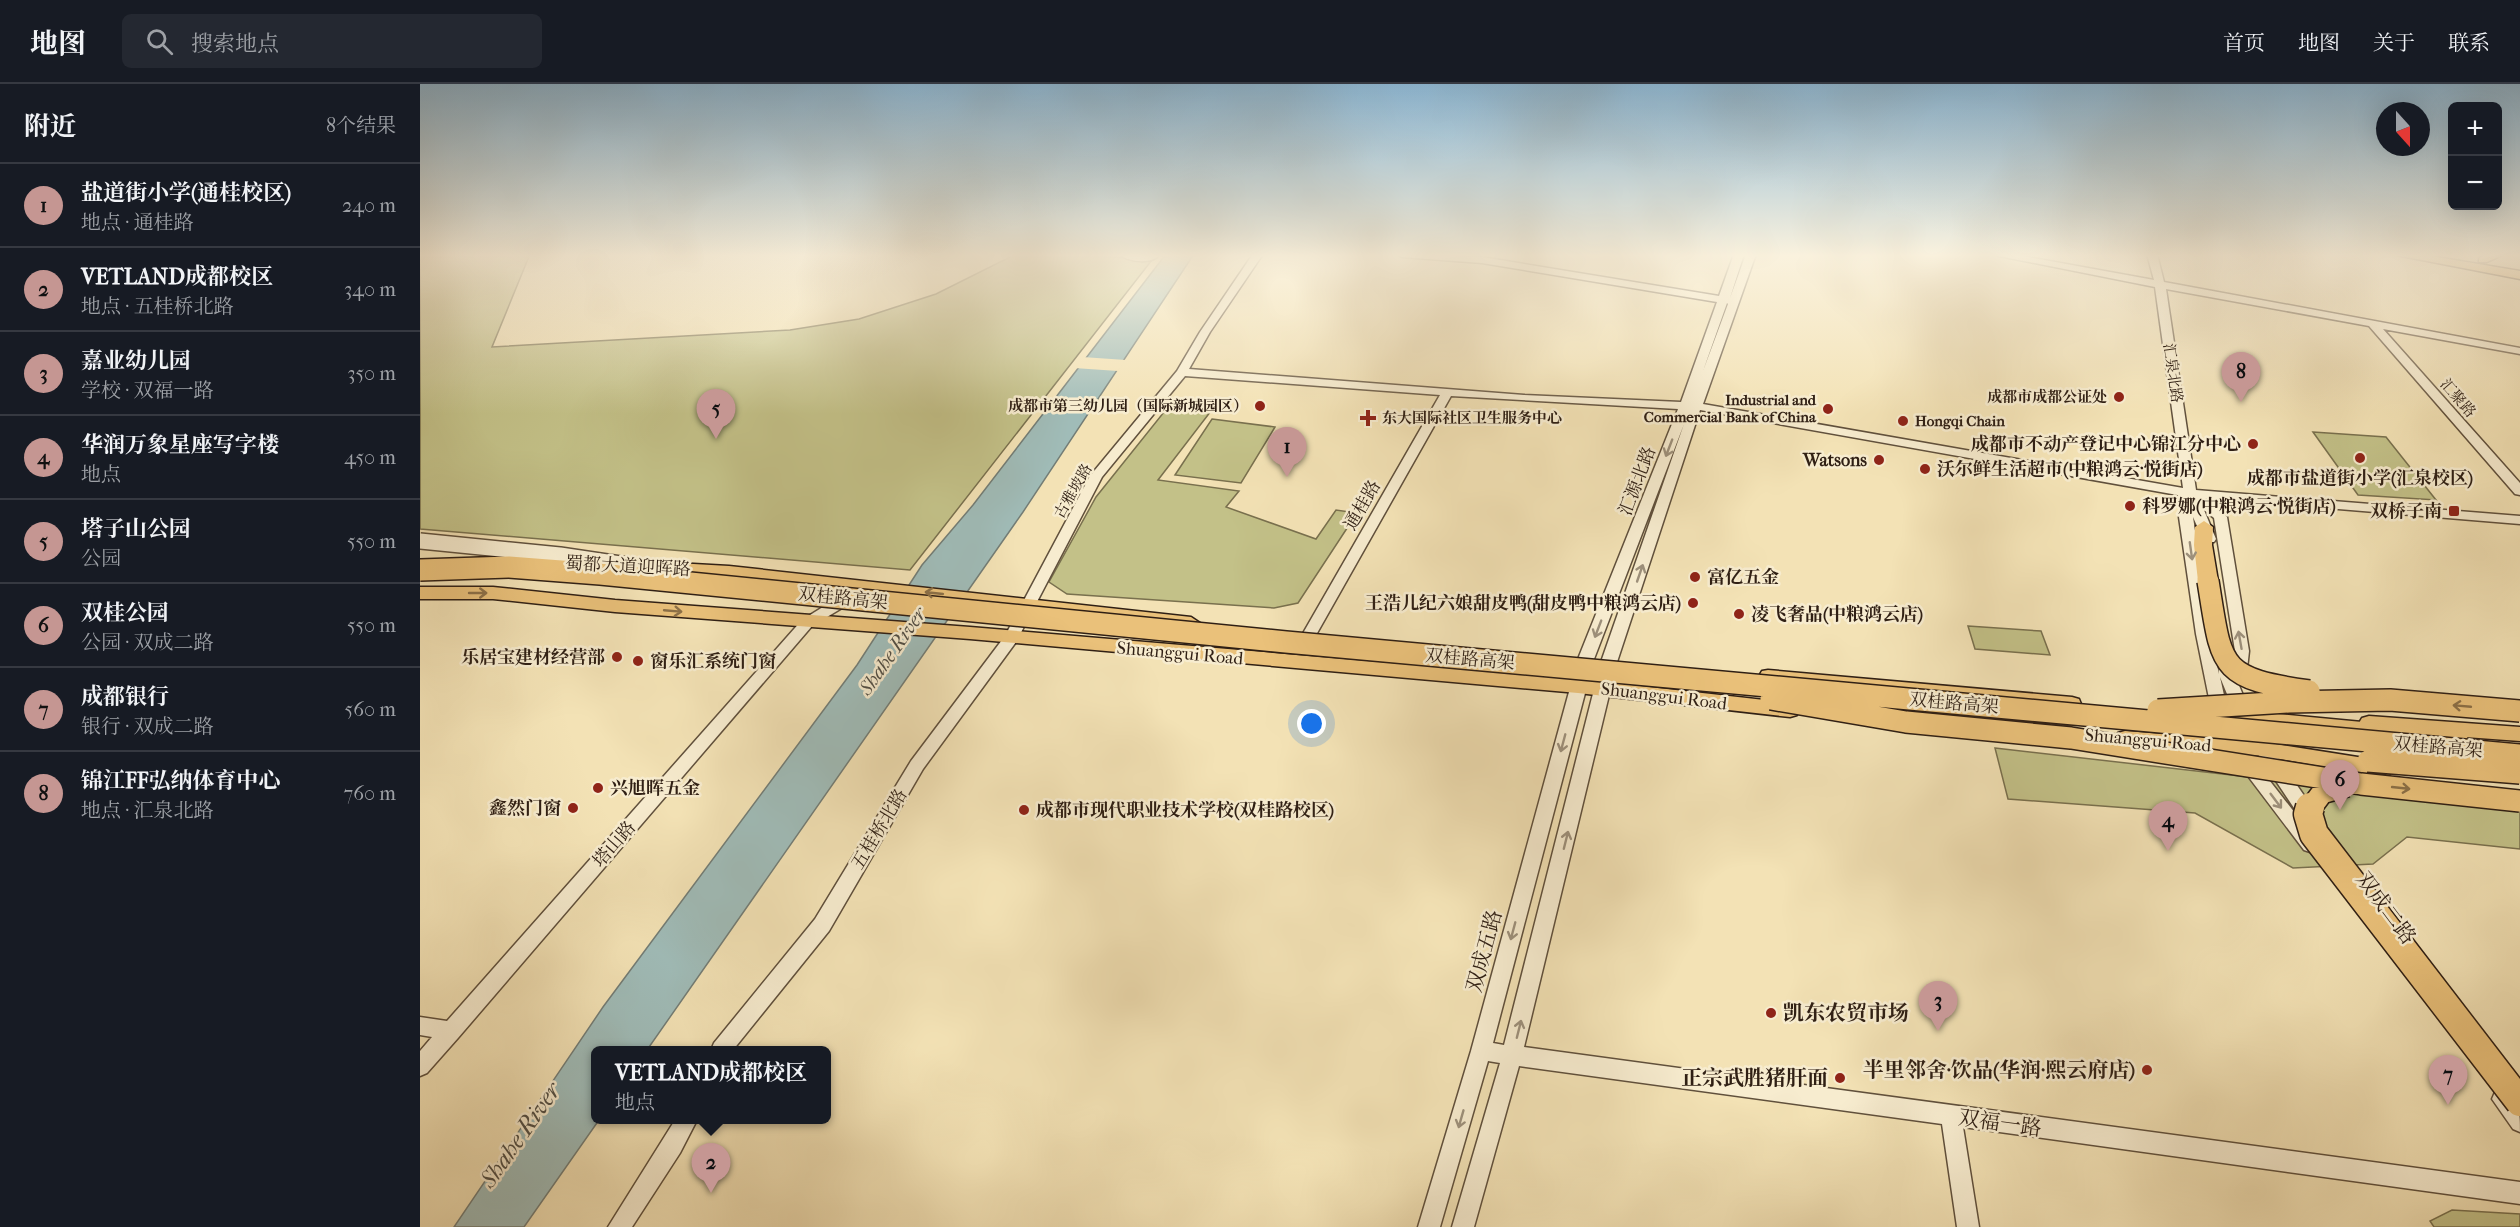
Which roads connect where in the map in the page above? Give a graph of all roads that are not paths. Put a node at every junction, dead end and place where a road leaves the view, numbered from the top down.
1 (1222, 307) edge
2 (1726, 307) edge
3 (2163, 307) edge
4 (2282, 307) edge
5 (2373, 324) junction
6 (2520, 351) edge
7 (1182, 372) junction
8 (1447, 392) junction
9 (1691, 406) junction
10 (2520, 491) edge
11 (2190, 493) junction
12 (2520, 520) edge
13 (2204, 527) junction
14 (420, 541) edge
15 (420, 548) edge
16 (504, 560) junction
17 (420, 562) edge
18 (420, 570) edge
19 (420, 580) edge
20 (420, 593) edge
21 (1028, 603) junction
22 (830, 604) junction
23 (807, 622) junction
24 (974, 626) junction
25 (1309, 635) junction
26 (1011, 638) junction
27 (1586, 660) junction
28 (1610, 662) junction
29 (1578, 686) junction
30 (1720, 686) junction
31 (1604, 689) junction
32 (2235, 698) junction
33 (2390, 700) junction
34 (2520, 711) edge
35 (2221, 718) junction
36 (2246, 719) junction
37 (2520, 734) edge
38 (2520, 745) edge
39 (2235, 747) junction
40 (2263, 749) junction
41 (2520, 755) edge
42 (2520, 764) edge
43 (2364, 772) junction
44 (2520, 773) edge
45 (2520, 781) edge
46 (2520, 801) edge
47 (420, 1026) edge
48 (451, 1031) junction
49 (724, 1046) edge
50 (1481, 1051) junction
51 (1512, 1055) junction
52 (420, 1066) edge
53 (2520, 1088) edge
54 (2520, 1102) edge
55 (1951, 1116) junction
56 (2520, 1122) edge
57 (683, 1124) edge
58 (2520, 1193) edge
59 (619, 1227) edge
60 (1430, 1227) edge
61 (1462, 1227) edge
62 (1968, 1227) edge

1 - 7 street, 古雅坡路
2 - 9 street, 汇源北路
3 - 11 street, 汇泉北路
4 - 5 street
5 - 6 street
5 - 10 street, 汇聚路
7 - 8 street
7 - 21 street, 古雅坡路
8 - 9 street
8 - 25 street, 通桂路
9 - 11 street
9 -> 27 street, 汇源北路
28 -> 9 street, 汇源北路
11 - 12 street
11 - 13 street, 汇泉北路
32 -> 11 street
11 -> 35 street, 汇泉北路
13 - 32 street, 汇泉北路
13 - 33 highway, bridge
14 - 22 street, bridge
15 - 16 street
16 - 17 main road, 蜀都大道迎晖路
16 - 22 main road, 蜀都大道迎晖路
18 - 22 highway, 双桂路高架, bridge
19 - 30 highway, 双桂路高架
20 -> 23 main road, 蜀都大道迎晖路
21 -> 22 main road, Shuanggui Road
21 - 24 street
21 - 25 main road, Shuanggui Road
21 - 26 street, 五桂桥北路
22 - 23 main road, Shuanggui Road
22 - 23 street, 塔山路
22 - 24 main road, Shuanggui Road
22 - 30 highway, 双桂路高架, bridge
23 - 48 street, 塔山路
24 - 26 main road, Shuanggui Road
25 - 27 main road, Shuanggui Road
26 - 29 main road, Shuanggui Road
26 - 49 street, 五桂桥北路
27 - 28 main road, Shuanggui Road
27 - 29 street, 汇源北路
28 - 31 street, 汇源北路
28 - 35 main road, Shuanggui Road
29 - 31 main road, Shuanggui Road
29 -> 50 street, 双成五路
30 - 33 highway, bridge
30 - 41 highway, 双桂路高架, bridge
30 - 42 highway, 双桂路高架
30 - 43 highway, bridge
31 - 39 main road, Shuanggui Road
51 -> 31 street
32 - 36 street, 汇泉北路
34 -> 33 highway, bridge
35 - 36 main road, Shuanggui Road
35 - 39 street, 双成二路
36 - 37 main road, Shuanggui Road
36 - 38 highway
36 - 40 street, 双成二路
39 - 40 main road, Shuanggui Road
39 -> 56 street, 双成二路
40 - 43 main road
40 - 45 main road, Shuanggui Road
40 - 53 street, 双成二路
43 - 44 highway, bridge
43 -> 46 highway, bridge
43 - 54 highway, bridge
47 - 48 street
48 - 52 street, 塔山路
50 - 51 street, 双福一路
50 -> 60 street, 双成五路
51 - 55 street, 双福一路
51 - 61 street
55 - 58 street, 双福一路
55 - 62 street
57 - 59 street

